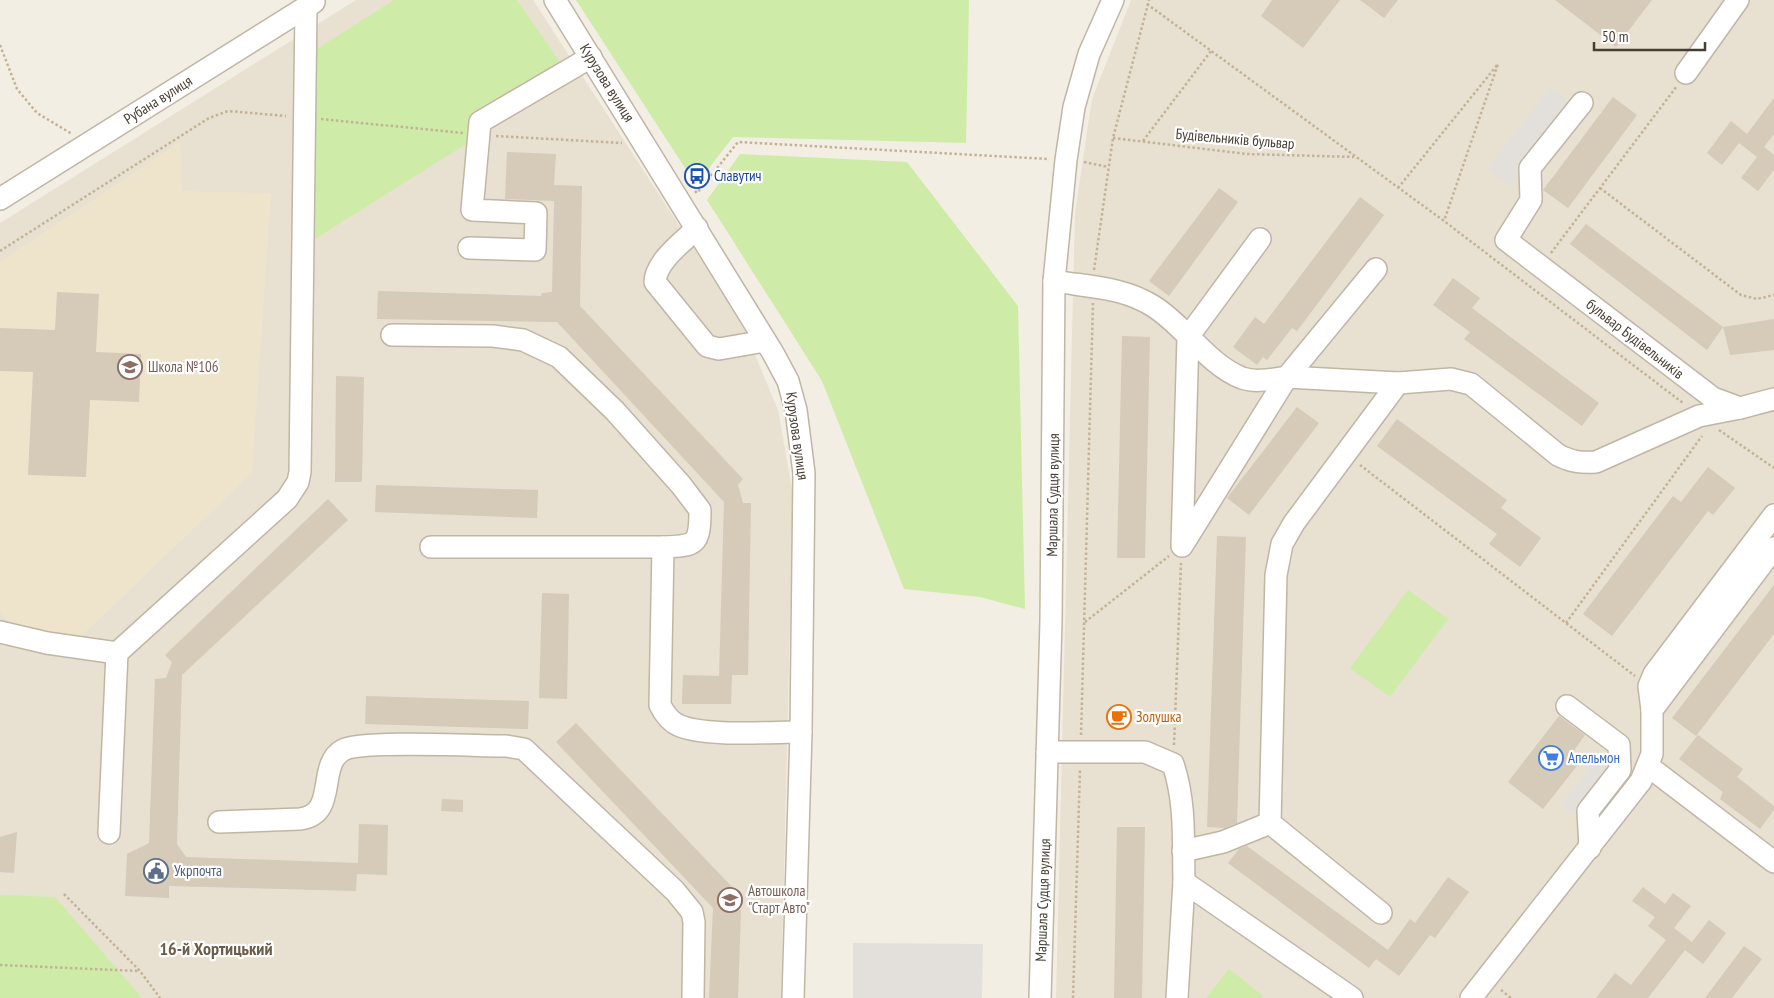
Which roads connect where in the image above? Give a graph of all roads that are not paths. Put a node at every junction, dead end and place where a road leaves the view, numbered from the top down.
1 (554, 0) edge
2 (1113, 0) edge
3 (1738, 0) edge
4 (311, 3) edge
5 (591, 56) junction
6 (1686, 73) road end
7 (1582, 103) dead end
8 (0, 199) edge
9 (697, 228) junction
10 (1260, 238) dead end
11 (469, 248) dead end
12 (1376, 269) dead end
13 (1054, 281) junction
14 (392, 335) dead end
15 (1188, 336) junction
16 (765, 341) junction
17 (1287, 377) junction
18 (1398, 382) junction
19 (1774, 399) edge
20 (1740, 408) junction
21 (1774, 515) edge
22 (431, 547) dead end
23 (663, 547) junction
24 (1774, 548) edge
25 (0, 632) edge
26 (117, 653) junction
27 (1567, 706) dead end
28 (1652, 710) junction
29 (801, 732) junction
30 (1047, 752) junction
31 (1648, 766) junction
32 (219, 822) dead end
33 (1270, 823) junction
34 (109, 833) dead end
35 (1590, 848) junction
36 (1183, 851) junction
37 (1774, 862) edge
38 (1184, 882) junction
39 (1381, 913) dead end
40 (693, 998) edge
41 (792, 998) edge
42 (1040, 998) edge
43 (1177, 998) edge
44 (1349, 998) edge
45 (1471, 998) edge

1 - 5 street, Курузова вулиця
2 - 13 street, Маршала Судця вулиця
3 - 6 street
4 - 8 street, Рубана вулиця
4 - 26 street
5 - 9 street, Курузова вулиця
5 - 11 street
7 - 20 street, бульвар Будівельників
9 - 16 street, Курузова вулиця
9 - 16 street
10 - 15 street
12 - 17 street
13 - 15 street
13 - 30 street, Маршала Судця вулиця
14 - 23 street
15 - 17 street
15 - 17 street
16 - 29 street, Курузова вулиця
17 - 18 street
18 - 20 street
18 - 33 street
19 - 20 street
21 - 28 street
22 - 23 street
23 - 29 street
24 - 28 street
25 - 26 street
26 - 34 street
27 - 35 street
28 - 31 street
29 - 41 street, Курузова вулиця
30 - 36 street
30 - 42 street, Маршала Судця вулиця
31 - 35 street
31 - 37 street
32 - 40 street
33 - 36 street
33 - 39 street
35 - 45 street
36 - 38 street
38 - 43 street
38 - 44 street

